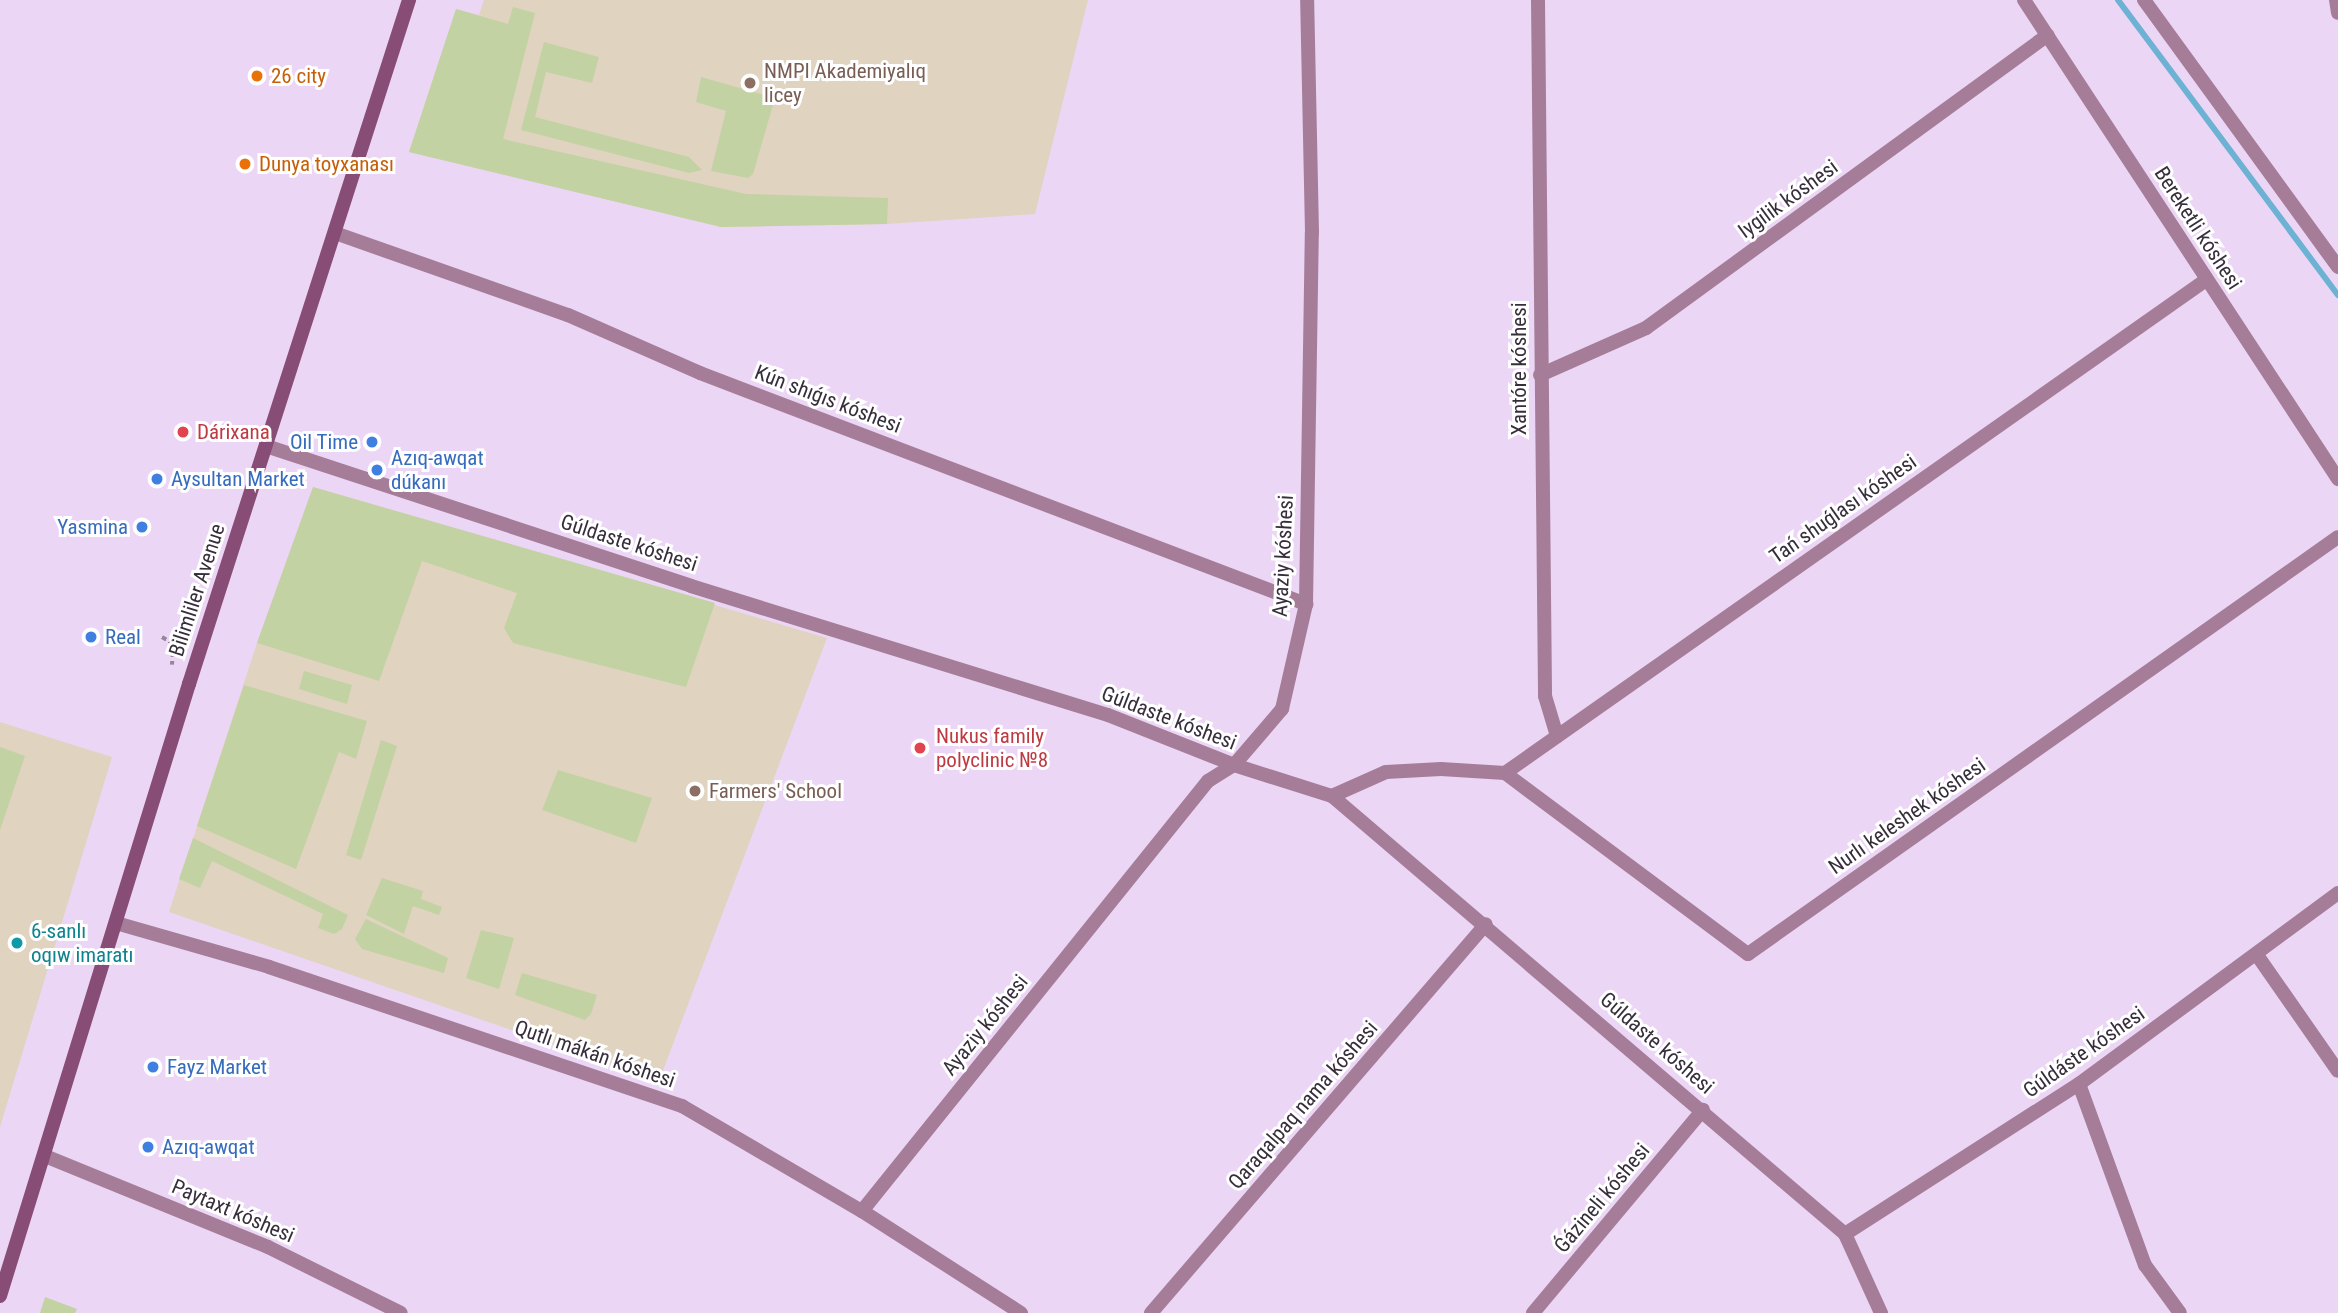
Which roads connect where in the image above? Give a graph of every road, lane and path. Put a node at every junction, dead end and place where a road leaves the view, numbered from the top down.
1 (409, 0) edge
2 (1307, 0) edge
3 (1538, 0) edge
4 (2024, 0) edge
5 (2144, 0) edge
6 (2336, 0) edge
7 (2338, 13) edge
8 (2048, 35) junction
9 (334, 233) junction
10 (2338, 267) edge
11 (2206, 280) junction
12 (1540, 375) junction
13 (266, 446) junction
14 (2338, 479) edge
15 (2338, 537) edge
16 (1306, 604) junction
17 (162, 637) dead end
18 (172, 665) dead end
19 (1557, 736) junction
20 (1234, 765) junction
21 (1504, 773) junction
22 (1332, 796) junction
23 (2338, 892) edge
24 (116, 923) junction
25 (1486, 924) junction
26 (2257, 955) junction
27 (2338, 1071) edge
28 (2079, 1084) junction
29 (1703, 1110) junction
30 (45, 1156) junction
31 (862, 1211) junction
32 (1845, 1234) junction
33 (0, 1296) edge
34 (401, 1313) edge
35 (1021, 1313) edge
36 (1151, 1313) edge
37 (1533, 1313) edge
38 (1881, 1313) edge
39 (2180, 1313) edge

1 - 9 main road, Bilimliler Avenue
2 - 16 street, Ayaziy kóshesi
3 - 12 street, Xantóre kóshesi
4 - 8 street, Bereketli kóshesi
5 - 10 street
6 - 7 street
8 - 11 street, Bereketli kóshesi
8 - 12 street, Iygilik kóshesi
9 - 13 main road, Bilimliler Avenue
9 - 16 street, Kún shıǵıs kóshesi
11 - 14 street, Bereketli kóshesi
11 - 19 street, Tań shuǵlası kóshesi
12 - 19 street, Xantóre kóshesi
13 - 20 street, Gúldaste kóshesi
13 - 24 main road, Bilimliler Avenue
15 - 21 street, Nurlı keleshek kóshesi
16 - 20 street, Ayaziy kóshesi
17 - 18 path
19 - 21 street, Tań shuǵlası kóshesi
20 - 22 street, Gúldaste kóshesi
20 - 31 street, Ayaziy kóshesi
21 - 22 street
22 - 25 street, Gúldaste kóshesi
23 - 26 street, Gúldáste kóshesi
24 - 30 main road, Bilimliler Avenue
24 - 31 street, Qutlı mákán kóshesi
25 - 29 street, Gúldaste kóshesi
25 - 36 street, Qaraqalpaq nama kóshesi
26 - 27 street
26 - 28 street, Gúldáste kóshesi
28 - 32 street, Gúldáste kóshesi
28 - 39 street
29 - 32 street, Gúldaste kóshesi
29 - 37 street, Ǵázineli kóshesi
30 - 33 main road, Bilimliler Avenue
30 - 34 street, Paytaxt kóshesi
31 - 35 street, Qutlı mákán kóshesi
32 - 38 street, Gúldaste kóshesi

